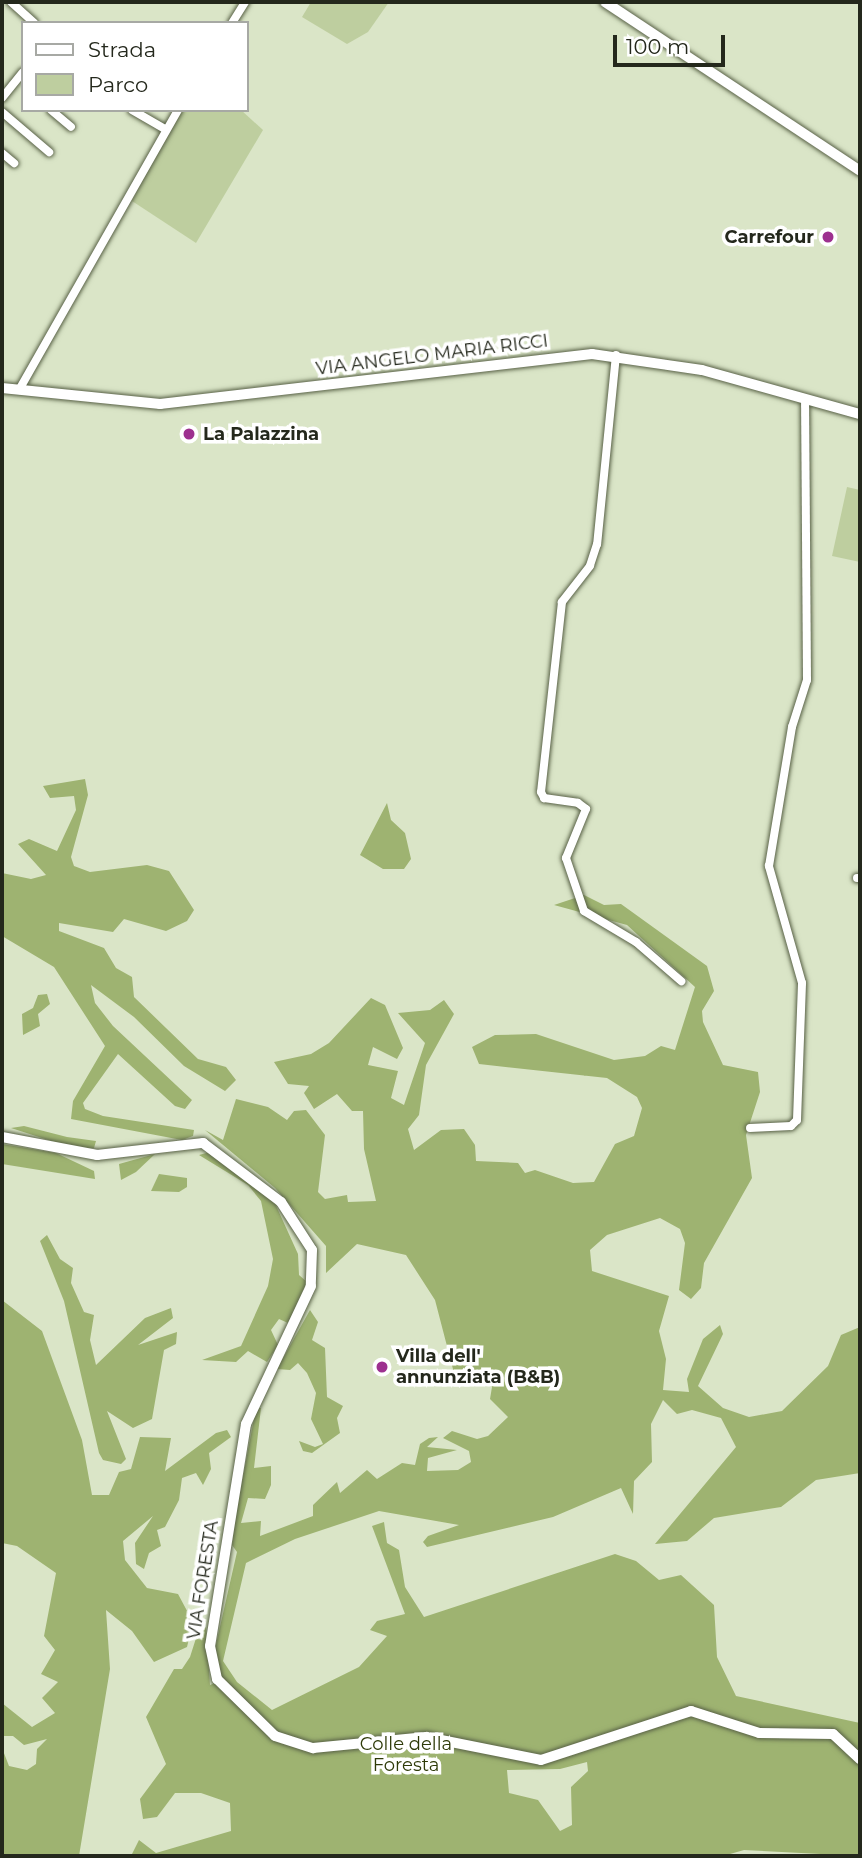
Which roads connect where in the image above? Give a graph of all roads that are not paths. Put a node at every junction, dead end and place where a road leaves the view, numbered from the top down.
1 (11, 2) edge
2 (245, 2) edge
3 (605, 2) edge
4 (32, 21) edge
5 (233, 21) edge
6 (19, 83) edge
7 (2, 98) edge
8 (2, 112) edge
9 (53, 112) edge
10 (135, 112) edge
11 (177, 112) edge
12 (71, 127) dead end
13 (166, 130) junction
14 (50, 152) dead end
15 (2, 153) edge
16 (13, 163) dead end
17 (860, 171) edge
18 (616, 355) junction
19 (2, 388) edge
20 (19, 390) junction
21 (805, 399) junction
22 (860, 414) edge
23 (681, 981) dead end
24 (750, 1128) dead end
25 (2, 1137) edge
26 (860, 1759) edge

1 - 4 street
2 - 5 street
3 - 17 main road
6 - 7 street
8 - 14 street
9 - 12 street
10 - 13 street
11 - 13 street
13 - 20 street
15 - 16 street
18 - 20 main road, VIA ANGELO MARIA RICCI
18 - 21 main road, VIA ANGELO MARIA RICCI
18 - 23 street
19 - 20 main road, VIA ANGELO MARIA RICCI
21 - 22 main road, VIA ANGELO MARIA RICCI
21 - 24 street
25 - 26 main road, VIA FORESTA

